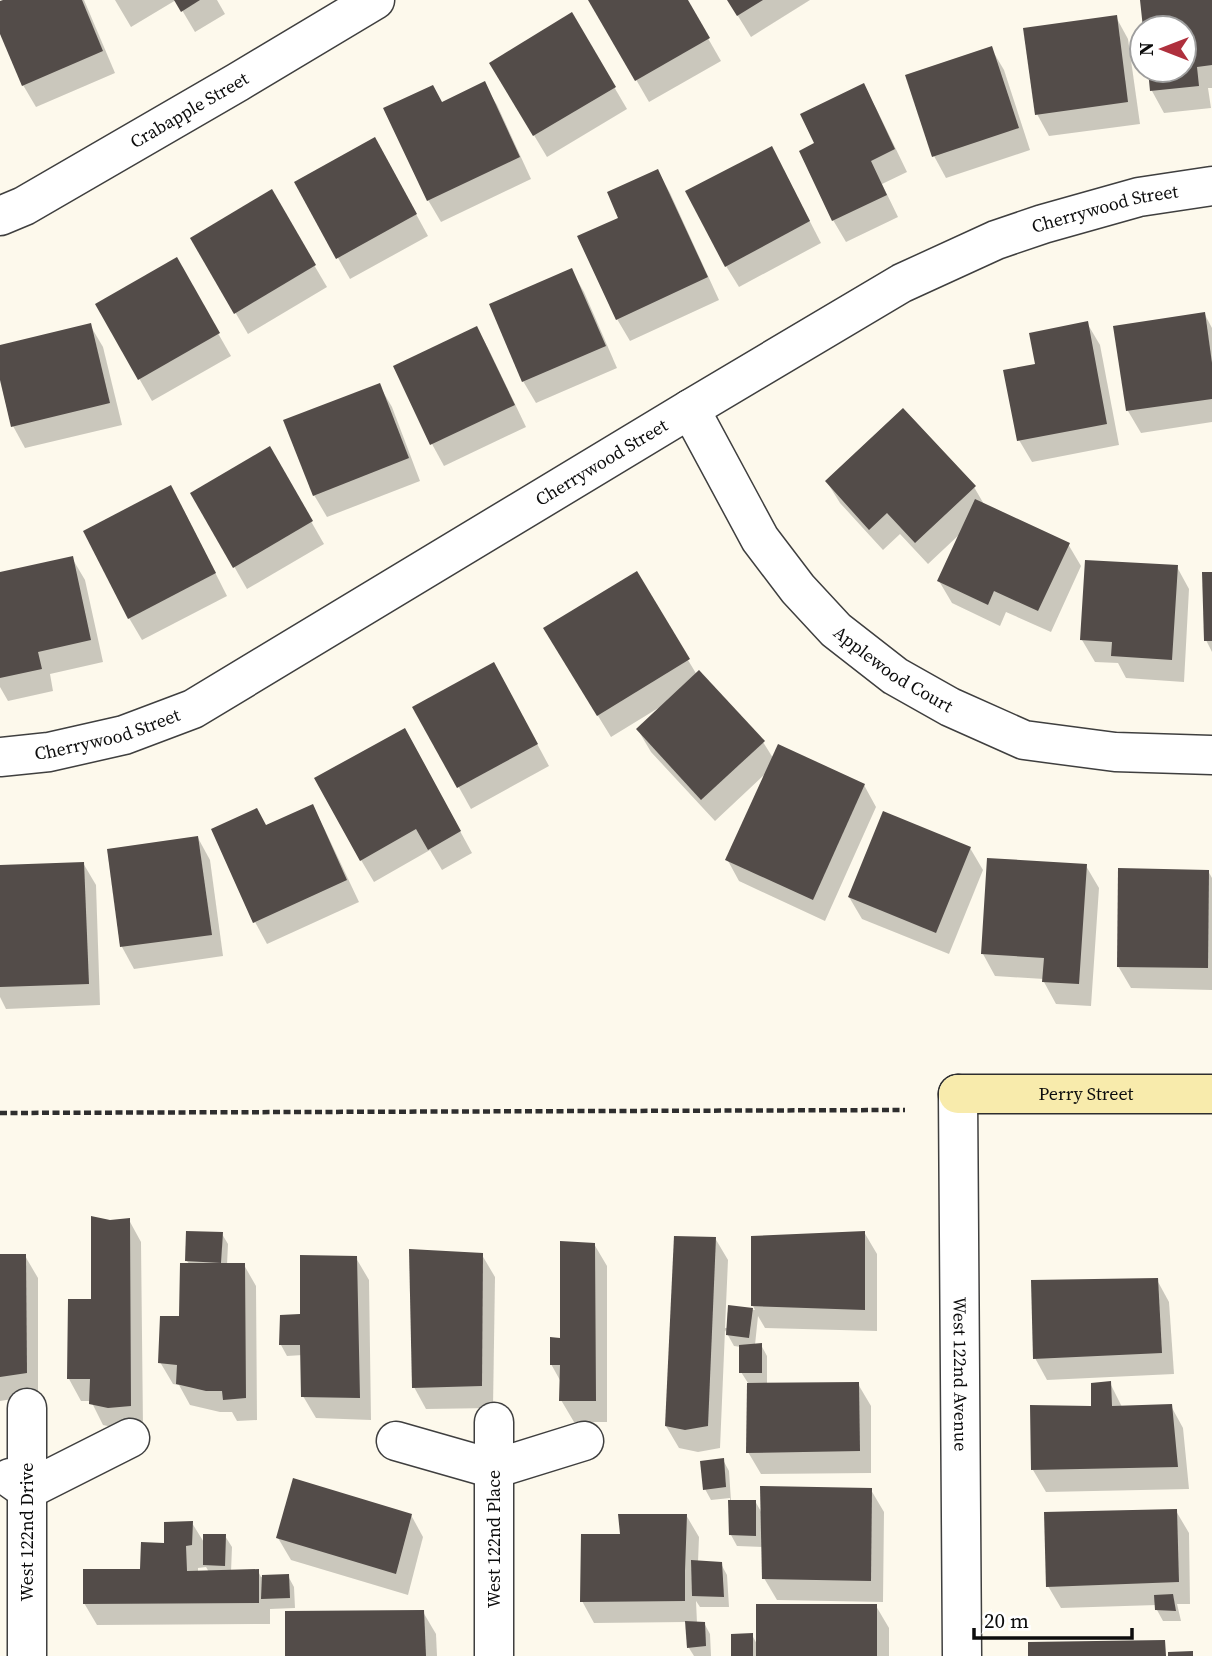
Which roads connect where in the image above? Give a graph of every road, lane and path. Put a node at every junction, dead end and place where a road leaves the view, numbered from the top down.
1 (375, 0) edge
2 (1212, 186) edge
3 (0, 216) edge
4 (690, 409) junction
5 (1212, 755) edge
6 (0, 757) edge
7 (958, 1094) joint
8 (1212, 1094) edge
9 (905, 1110) dead end
10 (0, 1113) edge
11 (27, 1408) dead end
12 (494, 1422) dead end
13 (130, 1438) dead end
14 (396, 1441) dead end
15 (584, 1441) dead end
16 (494, 1469) junction
17 (13, 1480) edge
18 (27, 1656) edge
19 (494, 1656) edge
20 (962, 1656) edge

1 - 3 street, Crabapple Street
2 - 4 street, Cherrywood Street
4 - 5 street, Applewood Court
4 - 6 street, Cherrywood Street
7 - 8 street, Perry Street
7 - 20 street, West 122nd Avenue
9 - 10 path
11 - 17 street, West 122nd Drive
12 - 16 street, West 122nd Place
13 - 17 street
14 - 16 street
15 - 16 street
16 - 19 street, West 122nd Place
17 - 18 street, West 122nd Drive

